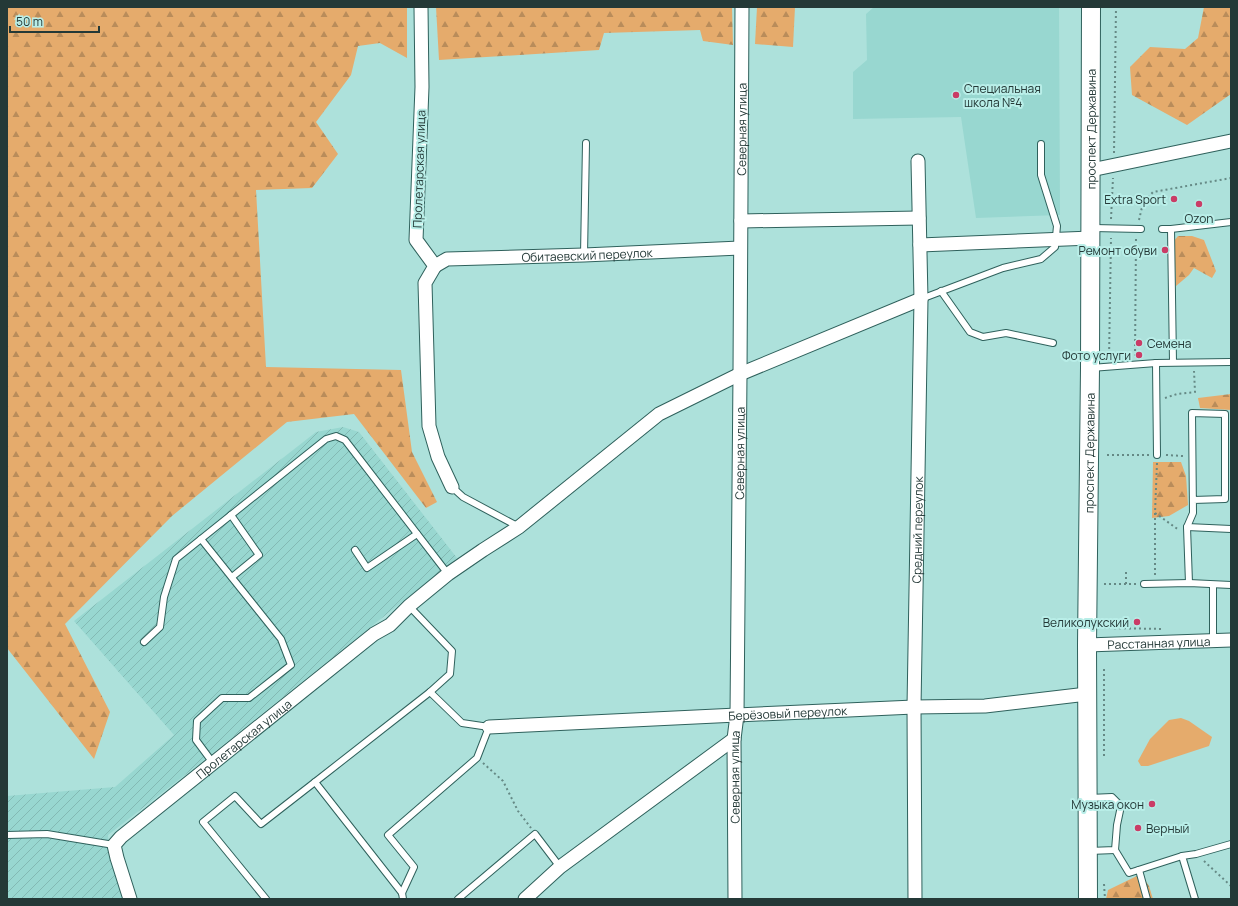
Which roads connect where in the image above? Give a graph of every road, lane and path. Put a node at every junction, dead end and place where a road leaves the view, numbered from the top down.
1 (421, 7) edge
2 (742, 7) edge
3 (1091, 7) edge
4 (1116, 7) edge
5 (1231, 141) edge
6 (586, 143) dead end
7 (1041, 144) dead end
8 (1114, 156) dead end
9 (918, 161) dead end
10 (1091, 170) junction
11 (1113, 174) dead end
12 (1231, 178) edge
13 (919, 218) junction
14 (741, 221) junction
15 (1231, 222) edge
16 (1111, 228) junction
17 (1139, 229) junction
18 (1162, 229) dead end
19 (1171, 229) junction
20 (1091, 233) junction
21 (1056, 239) junction
22 (920, 245) junction
23 (740, 248) junction
24 (584, 255) junction
25 (435, 266) junction
26 (941, 291) junction
27 (921, 298) junction
28 (1053, 343) dead end
29 (1173, 362) junction
30 (1194, 362) junction
31 (1231, 362) edge
32 (1156, 363) junction
33 (1135, 365) junction
34 (1109, 366) junction
35 (1090, 368) junction
36 (740, 374) junction
37 (1156, 401) junction
38 (1157, 455) joint
39 (452, 487) joint
40 (1193, 500) junction
41 (1155, 512) junction
42 (231, 516) junction
43 (519, 527) junction
44 (1187, 527) junction
45 (1231, 529) edge
46 (417, 534) junction
47 (1188, 536) junction
48 (201, 539) junction
49 (355, 550) dead end
50 (1126, 572) dead end
51 (448, 574) junction
52 (232, 577) junction
53 (1190, 583) junction
54 (1104, 584) dead end
55 (1126, 584) junction
56 (1144, 584) joint
57 (1155, 584) junction
58 (1213, 585) junction
59 (1231, 585) edge
60 (410, 606) junction
61 (1104, 628) dead end
62 (1168, 629) dead end
63 (1214, 640) junction
64 (1231, 640) edge
65 (144, 642) dead end
66 (1087, 645) junction
67 (1104, 666) dead end
68 (430, 692) junction
69 (1087, 694) junction
70 (914, 707) junction
71 (737, 714) junction
72 (489, 728) junction
73 (734, 739) junction
74 (477, 758) junction
75 (1104, 759) dead end
76 (213, 763) junction
77 (315, 782) junction
78 (1087, 799) junction
79 (535, 834) junction
80 (7, 835) edge
81 (1231, 844) edge
82 (114, 845) junction
83 (1115, 850) junction
84 (1088, 851) junction
85 (1196, 854) junction
86 (1182, 856) junction
87 (560, 867) junction
88 (1139, 870) junction
89 (1231, 886) edge
90 (402, 896) edge
91 (529, 898) edge
92 (130, 899) edge
93 (266, 899) edge
94 (458, 899) edge
95 (735, 899) edge
96 (738, 899) edge
97 (915, 899) edge
98 (1088, 899) edge
99 (1147, 899) edge
100 (1195, 899) edge

1 - 25 street, Пролетарская улица
2 - 14 street, Северная улица
3 - 10 main road, проспект Державина
4 - 8 path
5 - 10 street
6 - 24 lane
7 - 21 lane
9 - 13 street, Средний переулок
10 - 20 main road, проспект Державина
11 - 16 path
12 - 17 path
13 - 14 street
13 - 22 street, Средний переулок
14 - 23 street, Северная улица
15 - 19 lane
16 - 17 lane
16 - 20 lane
16 - 34 path
17 - 33 path
18 - 19 lane
19 - 29 lane
20 - 21 street
20 - 35 main road, проспект Державина
21 - 22 street
21 - 26 lane
22 - 27 street, Средний переулок
23 - 24 street, Обитаевский переулок
23 - 36 street, Северная улица
24 - 25 street, Обитаевский переулок
25 - 39 street
26 - 27 lane
26 - 28 lane
27 - 36 street, Пролетарская улица
27 - 70 street, Средний переулок
29 - 30 lane
29 - 32 lane
30 - 31 lane
30 - 37 path
32 - 33 lane
32 - 37 lane
33 - 34 lane
34 - 35 lane
35 - 66 main road, проспект Державина
36 - 43 street, Пролетарская улица
36 - 71 street, Северная улица
37 - 38 lane
38 - 41 path
39 - 43 lane
40 - 40 lane
40 - 44 lane
41 - 47 path
41 - 57 path
42 - 46 lane
42 - 48 lane
42 - 52 lane
43 - 51 street, Пролетарская улица
44 - 45 lane
44 - 47 lane
46 - 49 lane
46 - 51 lane
47 - 53 lane
48 - 52 lane
48 - 65 lane
50 - 55 path
51 - 60 street, Пролетарская улица
52 - 76 lane
53 - 57 lane
53 - 58 lane
54 - 55 path
55 - 56 path
56 - 57 lane
58 - 59 lane
58 - 63 lane
60 - 68 lane
60 - 76 street, Пролетарская улица
61 - 62 path
63 - 64 street, Расстанная улица
63 - 66 street, Расстанная улица
66 - 69 main road, проспект Державина
67 - 75 path
68 - 72 lane
68 - 77 lane
69 - 70 street, Берёзовый переулок
69 - 78 main road, проспект Державина
70 - 71 street, Берёзовый переулок
70 - 97 street, Средний переулок
71 - 72 street, Берёзовый переулок
71 - 73 street, Северная улица
72 - 74 lane
73 - 87 street
73 - 95 street, Северная улица
74 - 79 path
74 - 90 lane
76 - 82 street, Пролетарская улица
77 - 90 lane
77 - 93 lane
78 - 83 lane
78 - 84 main road, проспект Державина
79 - 87 lane
79 - 94 lane
80 - 82 lane
81 - 85 lane
82 - 92 street
83 - 84 lane
83 - 88 lane
84 - 98 main road, проспект Державина
85 - 86 lane
85 - 89 path
86 - 88 lane
86 - 100 lane
87 - 91 street
88 - 99 lane
95 - 96 street

